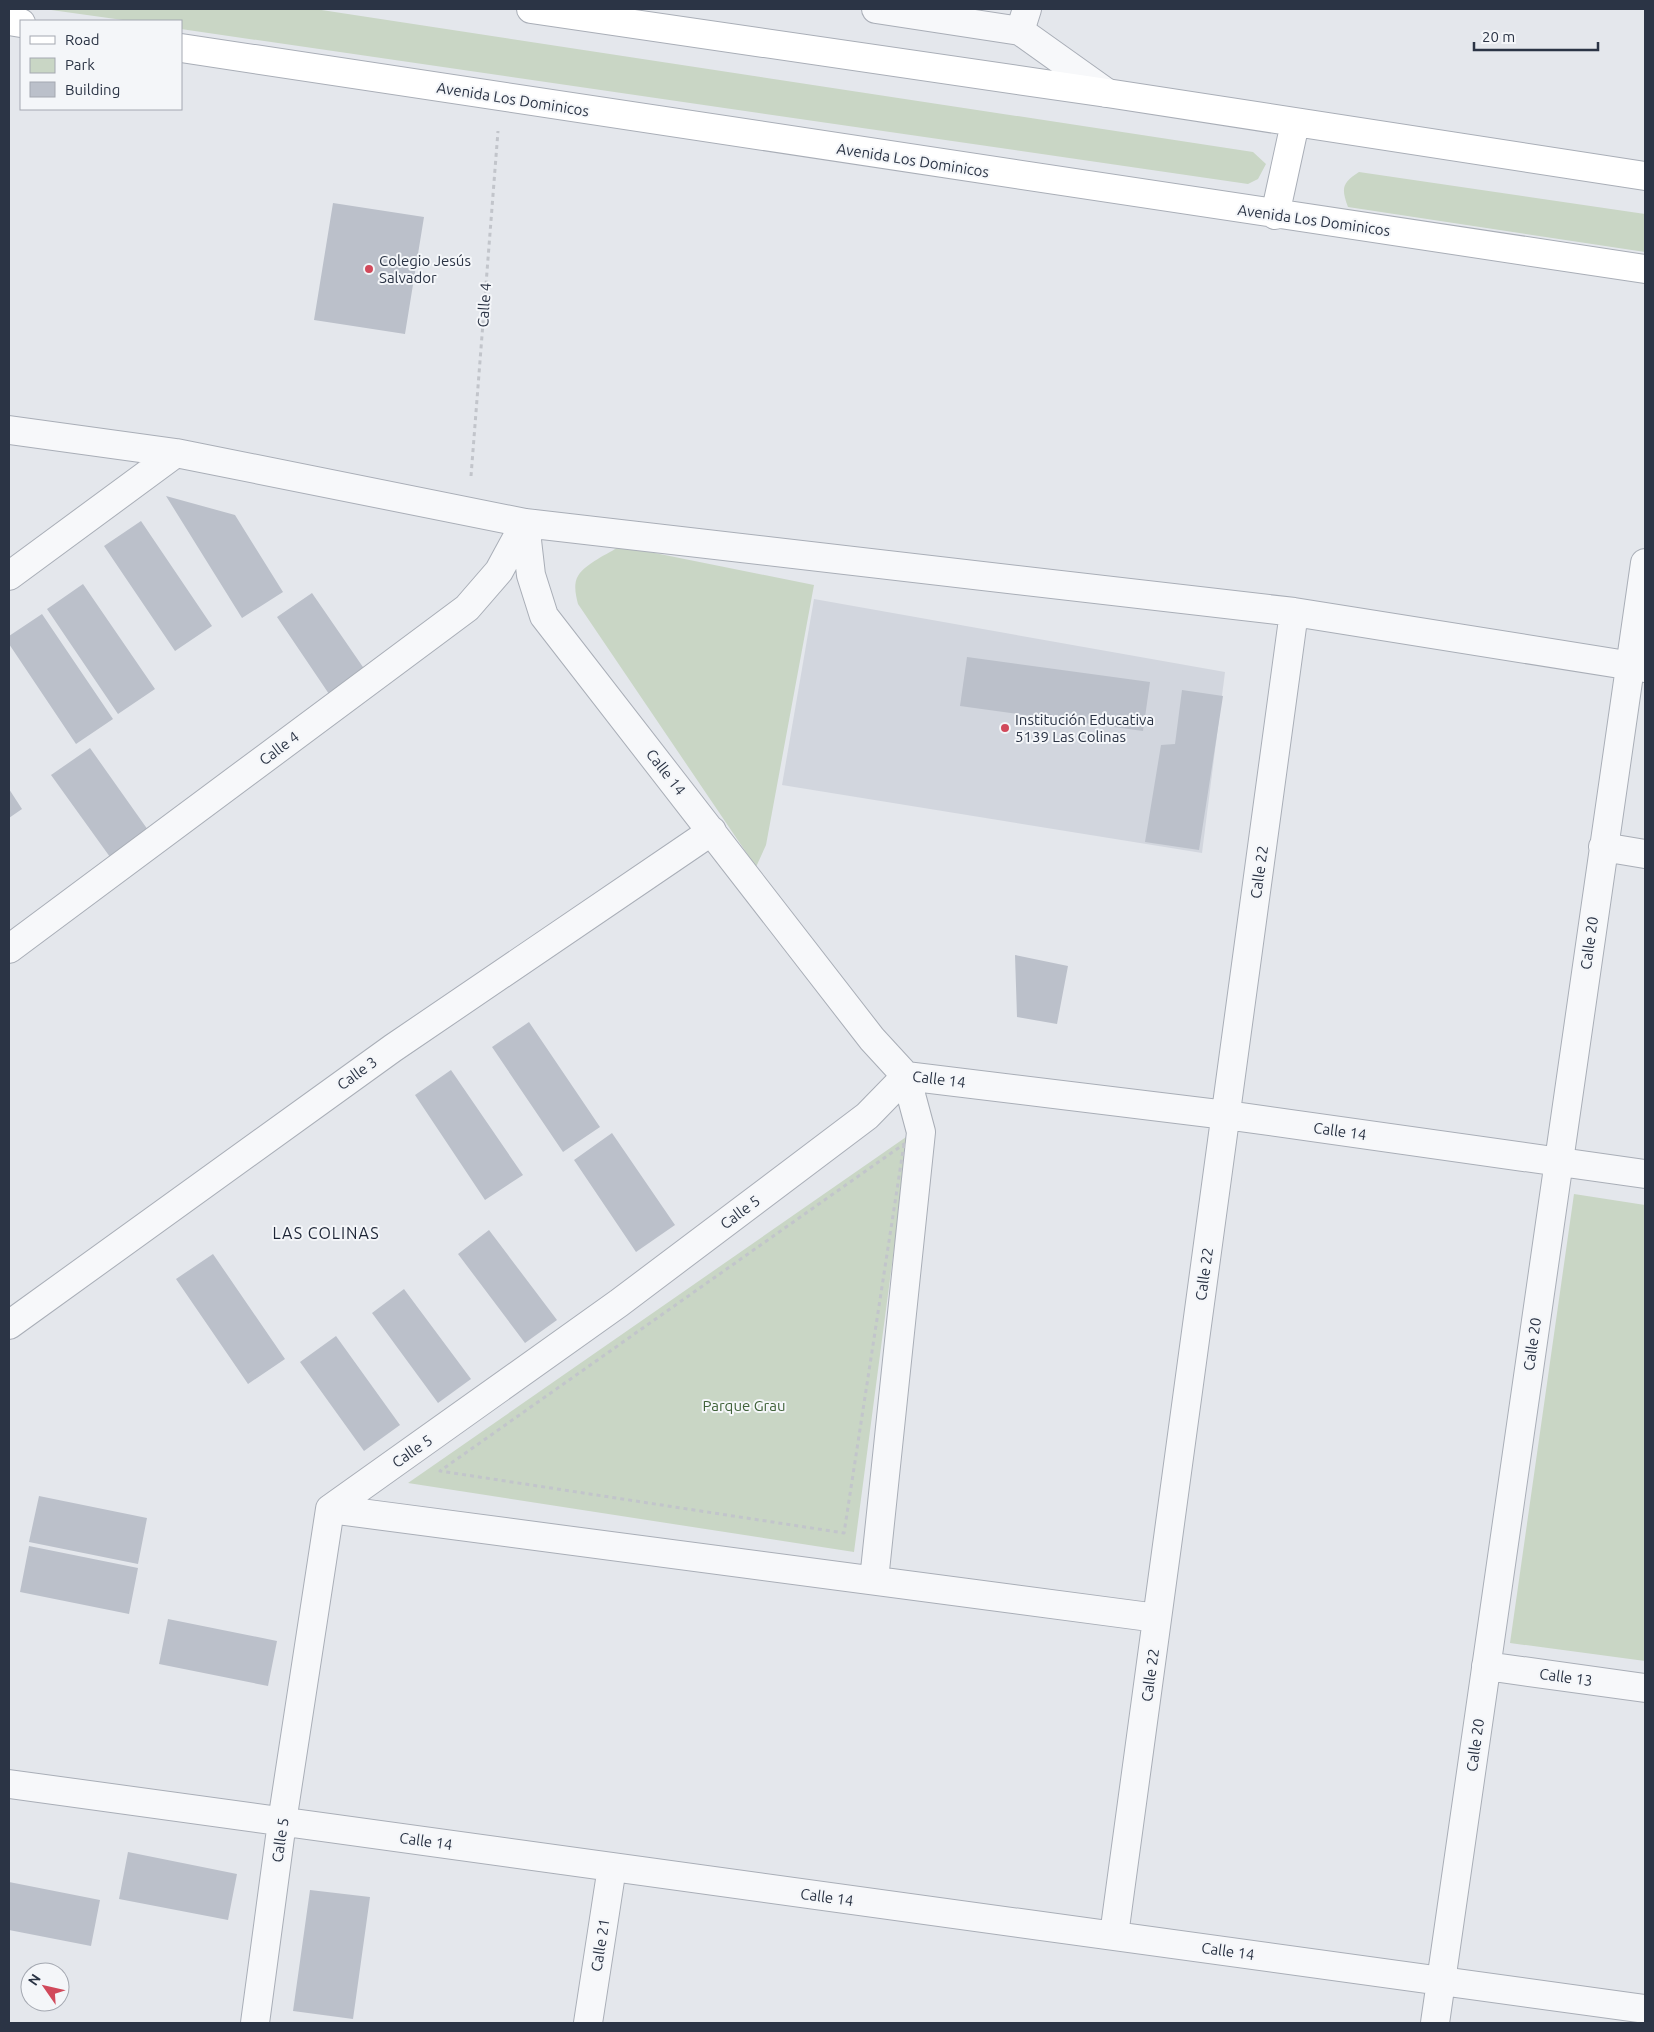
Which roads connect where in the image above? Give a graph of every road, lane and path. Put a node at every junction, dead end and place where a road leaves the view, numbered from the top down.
1 (531, 9) edge
2 (876, 9) edge
3 (1024, 20) edge
4 (182, 48) edge
5 (1107, 93) junction
6 (502, 98) junction
7 (1295, 123) junction
8 (1645, 176) edge
9 (1275, 215) junction
10 (1645, 269) edge
11 (9, 430) edge
12 (176, 454) junction
13 (468, 512) junction
14 (525, 523) junction
15 (1645, 562) edge
16 (9, 576) edge
17 (1294, 612) junction
18 (1638, 667) edge
19 (712, 831) junction
20 (1603, 847) junction
21 (1645, 854) edge
22 (9, 949) edge
23 (906, 1076) junction
24 (1226, 1114) junction
25 (1558, 1161) junction
26 (1645, 1174) edge
27 (9, 1325) edge
28 (440, 1471) joint
29 (330, 1509) junction
30 (874, 1580) junction
31 (1158, 1618) junction
32 (1486, 1666) junction
33 (1645, 1688) edge
34 (9, 1784) edge
35 (282, 1822) junction
36 (612, 1867) junction
37 (1114, 1936) junction
38 (1441, 1981) junction
39 (1645, 2008) edge
40 (255, 2023) edge
41 (588, 2023) edge
42 (1435, 2023) edge

1 - 5 main road
2 - 3 street
3 - 5 street
4 - 6 main road, Avenida Los Dominicos
5 - 7 main road
6 - 9 main road, Avenida Los Dominicos
6 - 13 path, Calle 4
7 - 8 main road
7 - 9 main road
9 - 10 main road, Avenida Los Dominicos
11 - 12 street
12 - 13 street
12 - 16 street
13 - 14 street
14 - 17 street
14 - 19 street, Calle 14
14 - 22 street, Calle 4
15 - 18 street
17 - 18 street
17 - 24 street, Calle 22
18 - 20 street, Calle 20
19 - 23 street, Calle 14
19 - 27 street, Calle 3
20 - 21 street
20 - 25 street, Calle 20
23 - 24 street, Calle 14
23 - 29 street, Calle 5
23 - 30 street
24 - 25 street, Calle 14
24 - 31 street, Calle 22
25 - 26 street, Calle 14
25 - 32 street, Calle 20
28 - 28 path
29 - 30 street
29 - 35 street, Calle 5
30 - 31 street
31 - 37 street, Calle 22
32 - 33 street, Calle 13
32 - 38 street, Calle 20
34 - 35 street, Calle 14
35 - 36 street, Calle 14
35 - 40 street, Calle 5
36 - 37 street, Calle 14
36 - 41 street, Calle 21
37 - 38 street, Calle 14
38 - 39 street, Calle 14
38 - 42 street, Calle 20

